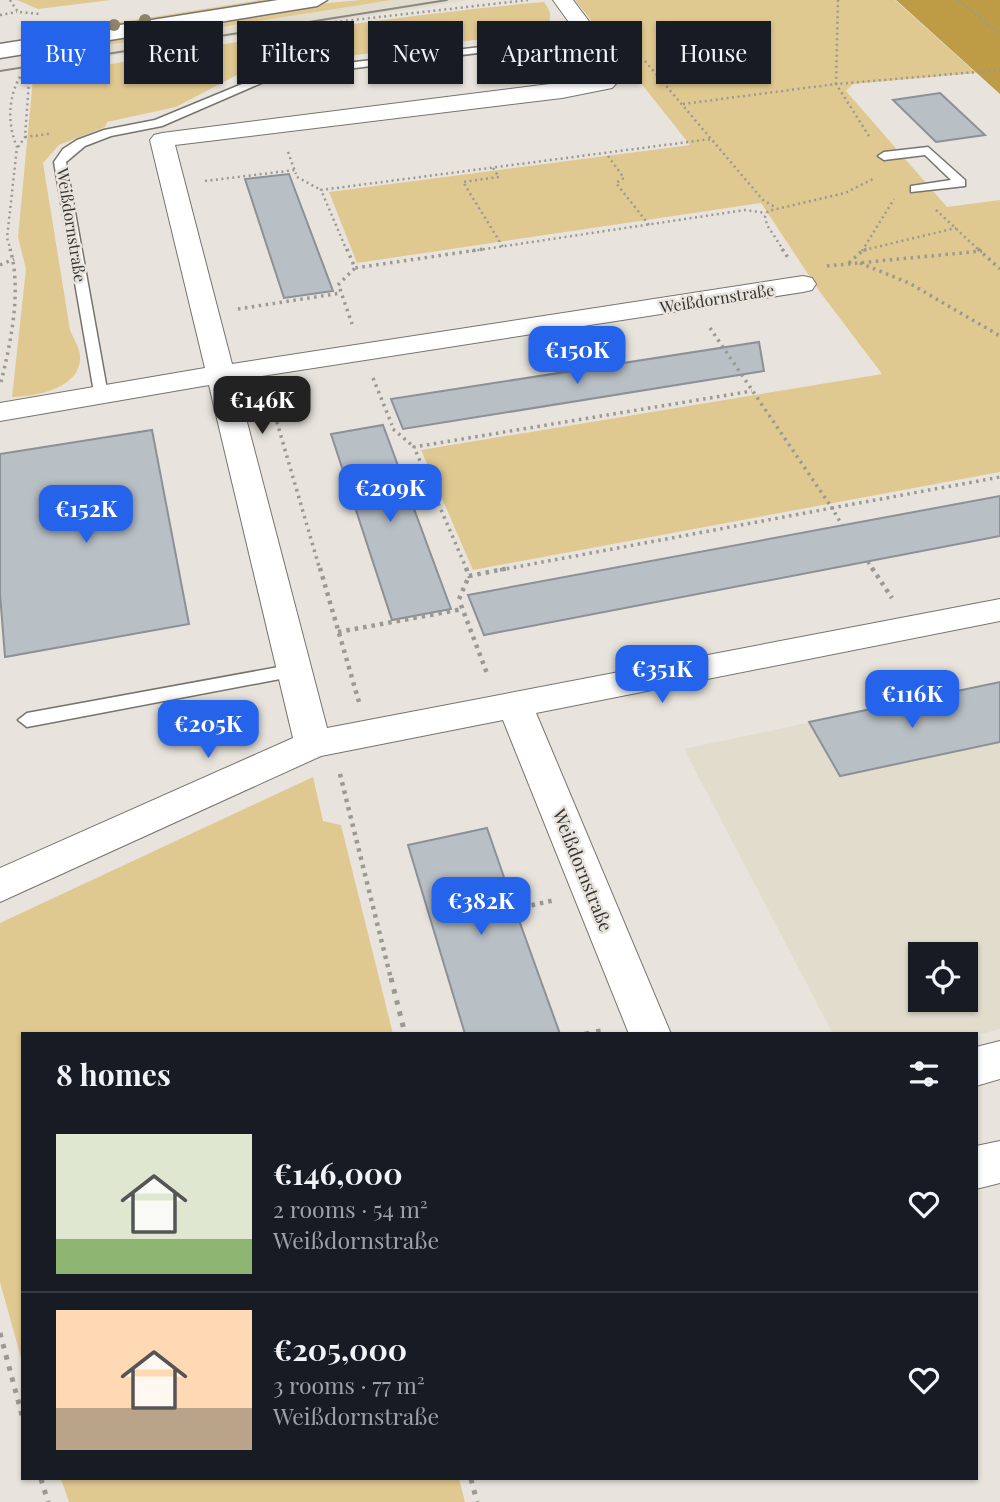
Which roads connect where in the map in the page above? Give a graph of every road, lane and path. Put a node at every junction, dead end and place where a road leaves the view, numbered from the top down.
1 (9, 0) edge
2 (206, 0) edge
3 (317, 0) edge
4 (563, 0) edge
5 (838, 0) edge
6 (958, 0) edge
7 (0, 15) edge
8 (578, 21) edge
9 (0, 33) edge
10 (1000, 34) edge
11 (477, 50) edge
12 (0, 51) edge
13 (642, 58) edge
14 (1000, 70) edge
15 (599, 84) edge
16 (836, 84) junction
17 (683, 104) junction
18 (160, 131) junction
19 (867, 133) dead end
20 (711, 139) junction
21 (17, 147) junction
22 (608, 156) dead end
23 (884, 156) dead end
24 (493, 168) junction
25 (295, 170) dead end
26 (880, 174) dead end
27 (297, 177) dead end
28 (174, 186) junction
29 (915, 189) dead end
30 (321, 190) junction
31 (896, 194) dead end
32 (928, 202) dead end
33 (775, 207) junction
34 (766, 213) junction
35 (649, 226) junction
36 (956, 228) junction
37 (503, 247) junction
38 (863, 250) junction
39 (983, 251) junction
40 (14, 259) junction
41 (860, 263) junction
42 (849, 264) junction
43 (0, 265) edge
44 (355, 268) junction
45 (1000, 269) edge
46 (798, 276) junction
47 (340, 289) junction
48 (691, 301) junction
49 (206, 314) junction
50 (1000, 336) edge
51 (363, 352) junction
52 (261, 367) junction
53 (220, 374) junction
54 (1, 383) edge
55 (752, 391) junction
56 (100, 395) junction
57 (0, 412) edge
58 (414, 447) junction
59 (1000, 477) edge
60 (832, 508) junction
61 (842, 525) dead end
62 (868, 562) dead end
63 (469, 576) junction
64 (459, 599) dead end
65 (463, 609) dead end
66 (1000, 610) edge
67 (912, 628) junction
68 (338, 632) junction
69 (295, 670) junction
70 (515, 705) junction
71 (27, 720) dead end
72 (368, 734) junction
73 (313, 744) junction
74 (0, 886) edge
75 (559, 899) dead end
76 (515, 909) dead end
77 (404, 1032) edge
78 (649, 1032) edge
79 (1000, 1060) edge
80 (978, 1066) edge
81 (1000, 1161) edge
82 (978, 1167) edge
83 (0, 1333) edge
84 (21, 1412) edge
85 (41, 1480) edge
86 (471, 1480) edge
87 (48, 1502) edge
88 (477, 1502) edge

1 - 7 path
2 - 9 main road
3 - 12 main road
4 - 8 street, Weißdornstraße
5 - 16 path
6 - 10 path
11 - 18 lane, Weißdornstraße
13 - 17 path
14 - 16 path
15 - 18 street, Weißdornstraße
16 - 17 path
16 - 19 path
17 - 20 path
18 - 28 street
18 - 56 lane, Weißdornstraße
20 - 24 path
20 - 33 path
21 - 21 path
21 - 40 path
22 - 35 path
23 - 29 lane
24 - 30 path
24 - 37 path
25 - 28 path
26 - 33 path
27 - 30 path
28 - 49 street
30 - 44 path
31 - 38 path
32 - 36 path
33 - 34 path
34 - 35 path
34 - 46 path, Weißdornstraße
35 - 37 path
36 - 38 path
36 - 39 path
37 - 44 path
38 - 42 path
39 - 41 path
39 - 45 path
40 - 43 path
40 - 54 path
41 - 42 path
41 - 50 path
42 - 46 path
44 - 47 path
46 - 48 street, Weißdornstraße
47 - 49 path
47 - 51 path
48 - 51 street, Weißdornstraße
48 - 55 path
49 - 53 street
51 - 52 street, Weißdornstraße
51 - 58 path
52 - 53 street, Weißdornstraße
52 - 68 path
53 - 56 street, Weißdornstraße
53 - 69 street
55 - 58 path
55 - 60 path
56 - 57 street, Weißdornstraße
58 - 63 path
59 - 60 path
60 - 61 path
60 - 63 path
62 - 67 path
63 - 64 path
65 - 68 path
66 - 67 street
67 - 70 street
68 - 72 path
69 - 71 lane
69 - 73 street
70 - 72 street
70 - 78 street, Weißdornstraße
72 - 73 street
73 - 74 street
73 - 77 path
75 - 76 path
79 - 80 street
81 - 82 street
83 - 84 path
85 - 87 path
86 - 88 path

